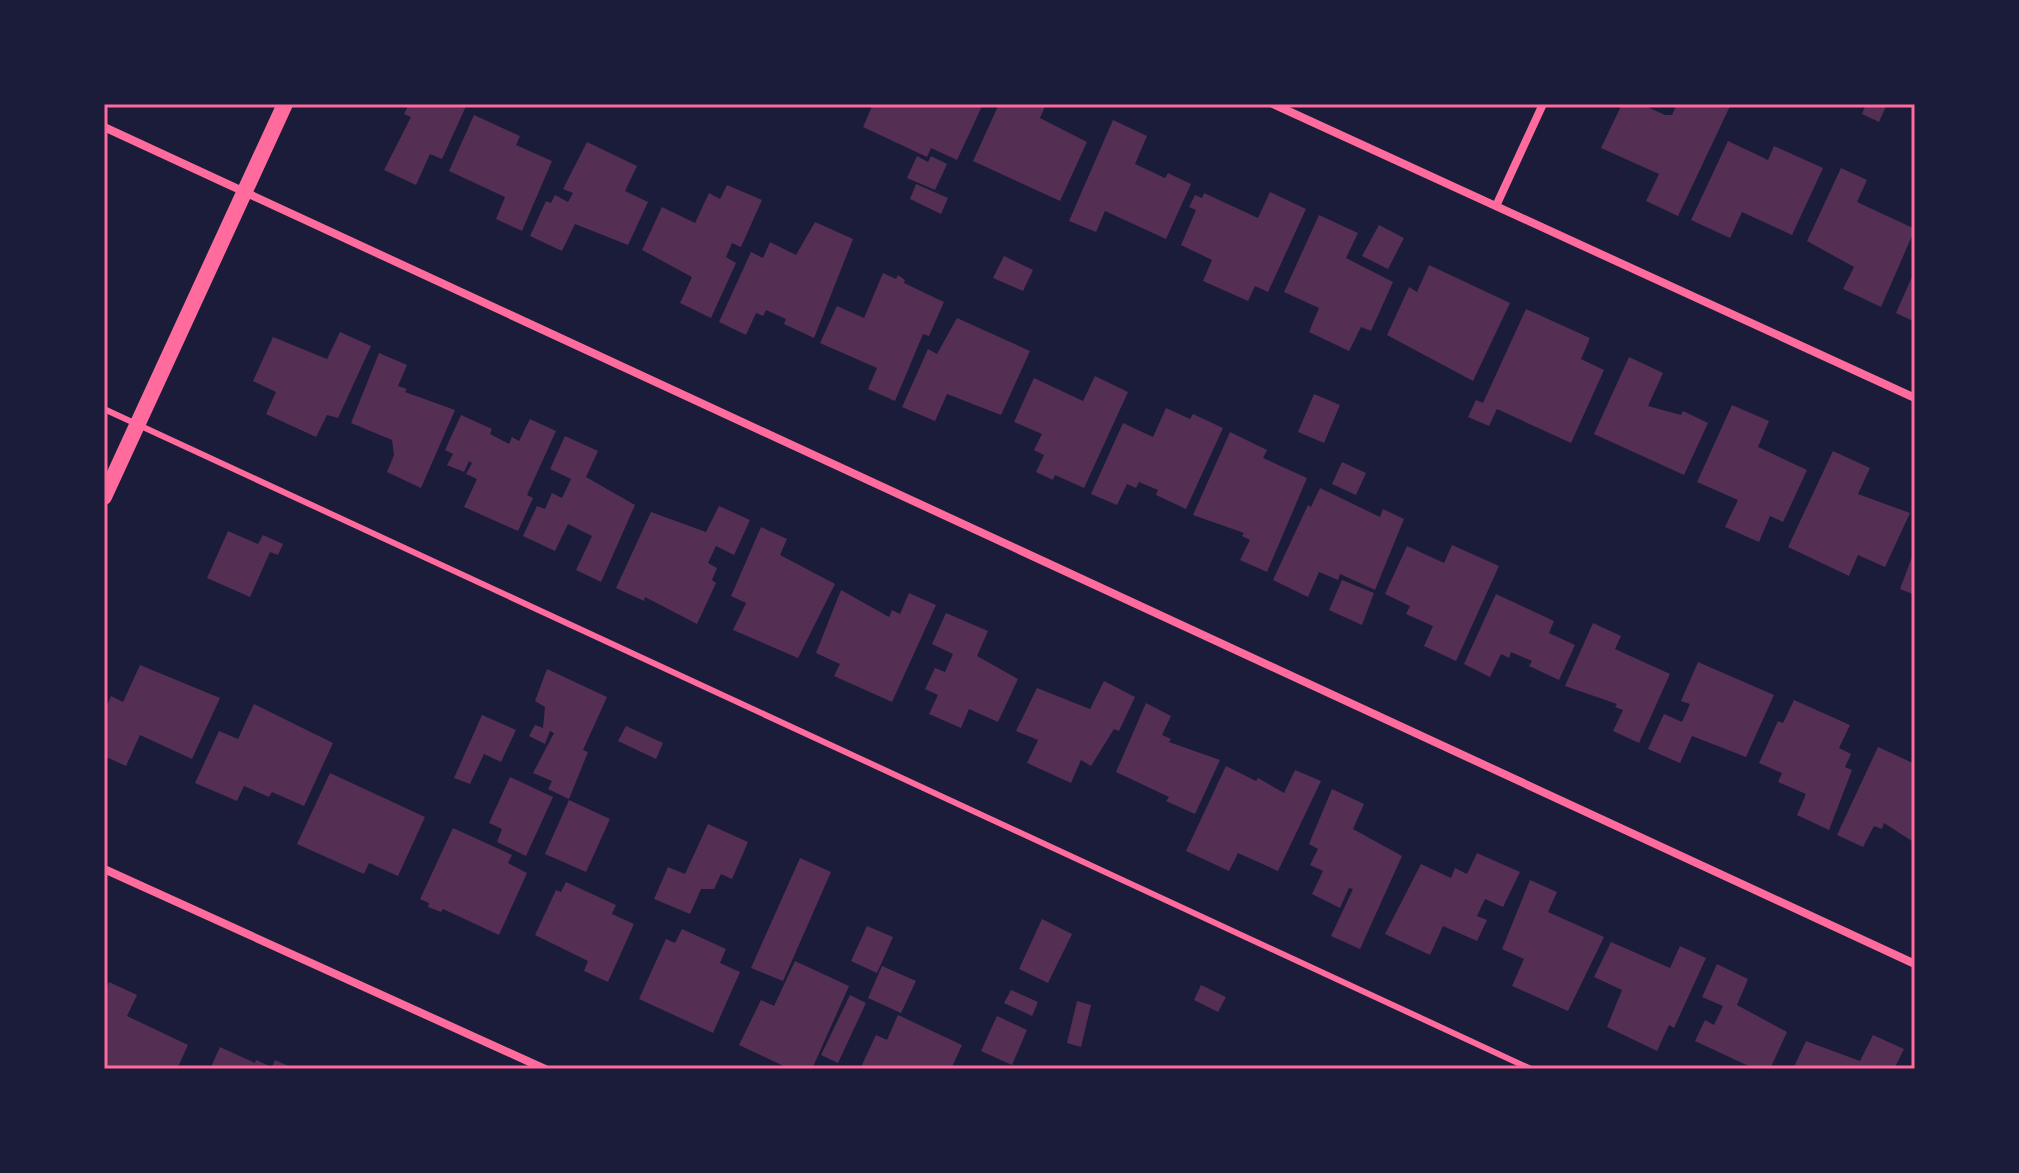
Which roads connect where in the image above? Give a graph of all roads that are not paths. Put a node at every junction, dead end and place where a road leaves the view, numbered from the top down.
1 (285, 104) edge
2 (1273, 104) edge
3 (1543, 104) edge
4 (104, 127) edge
5 (244, 194) junction
6 (1496, 206) junction
7 (1915, 398) edge
8 (104, 409) edge
9 (137, 424) junction
10 (104, 497) edge
11 (104, 869) edge
12 (1915, 964) edge
13 (545, 1069) edge
14 (1531, 1069) edge

1 - 5 main road
2 - 6 street
3 - 6 street
4 - 5 street
5 - 9 main road
5 - 12 street
6 - 7 street
8 - 9 lane
9 - 10 main road
9 - 14 lane
11 - 13 street

